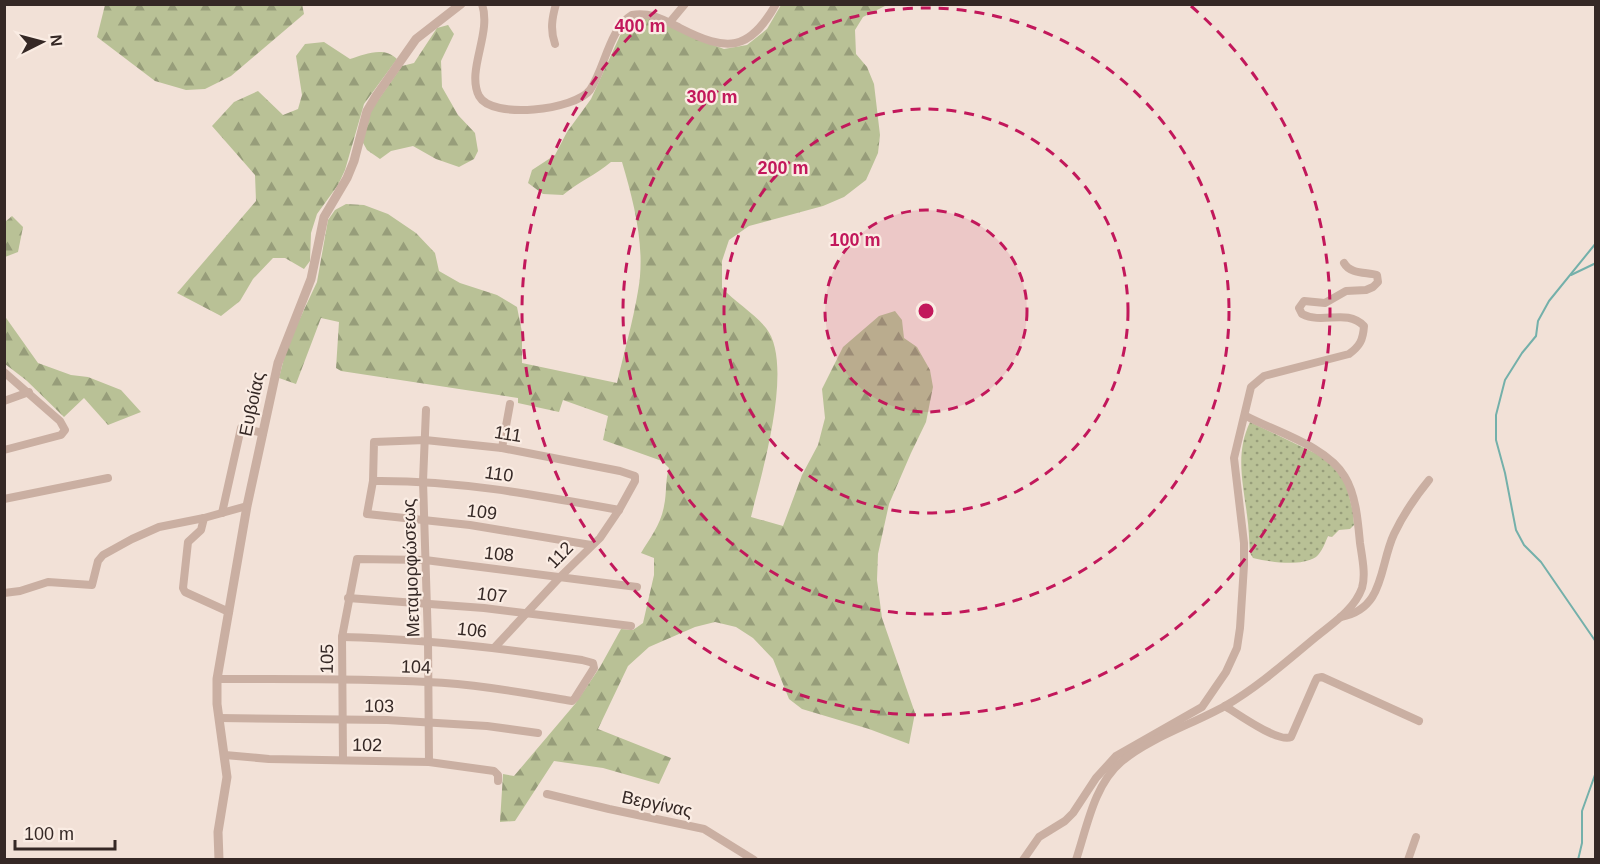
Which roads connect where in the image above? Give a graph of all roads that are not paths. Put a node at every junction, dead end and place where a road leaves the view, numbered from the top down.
1 (460, 4) edge
2 (482, 4) edge
3 (556, 4) edge
4 (685, 4) edge
5 (776, 4) edge
6 (669, 22) junction
7 (555, 44) dead end
8 (1344, 263) dead end
9 (4, 372) edge
10 (29, 392) junction
11 (4, 401) edge
12 (510, 404) dead end
13 (426, 410) dead end
14 (1245, 416) junction
15 (263, 433) junction
16 (425, 440) junction
17 (502, 448) junction
18 (4, 450) edge
19 (635, 477) joint
20 (108, 478) dead end
21 (1429, 480) dead end
22 (373, 481) junction
23 (423, 481) junction
24 (4, 499) edge
25 (247, 506) junction
26 (619, 510) junction
27 (222, 513) junction
28 (204, 518) junction
29 (423, 521) junction
30 (591, 545) junction
31 (357, 560) joint
32 (425, 560) junction
33 (560, 577) junction
34 (637, 587) dead end
35 (4, 593) edge
36 (348, 598) junction
37 (427, 604) junction
38 (229, 612) junction
39 (525, 614) junction
40 (1341, 617) junction
41 (631, 626) dead end
42 (342, 637) junction
43 (428, 641) junction
44 (495, 647) junction
45 (594, 668) joint
46 (342, 678) junction
47 (217, 679) junction
48 (428, 682) junction
49 (1225, 706) junction
50 (219, 718) junction
51 (343, 720) junction
52 (1419, 721) dead end
53 (429, 723) junction
54 (538, 734) dead end
55 (225, 755) junction
56 (343, 760) junction
57 (429, 762) junction
58 (498, 781) dead end
59 (547, 794) dead end
60 (1416, 837) dead end
61 (219, 860) edge
62 (754, 860) edge
63 (1023, 860) edge
64 (1076, 860) edge
65 (1408, 860) edge

1 - 15 street, Ευβοίας
2 - 6 street
3 - 7 street
4 - 6 street
5 - 6 street
8 - 14 street
9 - 10 street
10 - 11 street
10 - 18 street
12 - 17 street
13 - 16 street, Μεταμορφώσεως
14 - 40 street
14 - 63 street
15 - 25 street, Ευβοίας
15 - 27 street
16 - 17 street, 111
16 - 22 street, 111
16 - 23 street, Μεταμορφώσεως
17 - 19 street, 111
19 - 26 street, 112
20 - 24 street
21 - 40 street
22 - 23 street, 110
22 - 29 street, 109
23 - 26 street, 110
23 - 29 street, Μεταμορφώσεως
25 - 27 street
25 - 38 street, Ευβοίας
26 - 30 street, 112
27 - 28 street
28 - 35 street
28 - 38 street
29 - 30 street, 109
29 - 32 street, Μεταμορφώσεως
30 - 33 street, 112
31 - 32 street, 108
31 - 36 street, 105
32 - 33 street, 108
32 - 37 street, Μεταμορφώσεως
33 - 34 street, 108
33 - 39 street, 112
36 - 37 street, 107
36 - 42 street, 105
37 - 39 street, 107
37 - 43 street, Μεταμορφώσεως
38 - 47 street, Ευβοίας
39 - 41 street, 107
39 - 44 street, 112
40 - 49 street
42 - 43 street, 106
42 - 46 street, 105
43 - 44 street, 106
43 - 48 street, Μεταμορφώσεως
44 - 45 street, 106
45 - 48 street, 104
46 - 47 street, 104
46 - 48 street, 104
46 - 51 street, 105
47 - 50 street, Ευβοίας
48 - 53 street, Μεταμορφώσεως
49 - 52 street
49 - 64 street
50 - 51 street, 103
50 - 55 street, Ευβοίας
51 - 53 street, 103
51 - 56 street, 105
53 - 54 street, 103
53 - 57 street, Μεταμορφώσεως
55 - 56 street, 102
55 - 61 street, Ευβοίας
56 - 57 street, 102
57 - 58 street, 102
59 - 62 street, Βεργίνας
60 - 65 street

